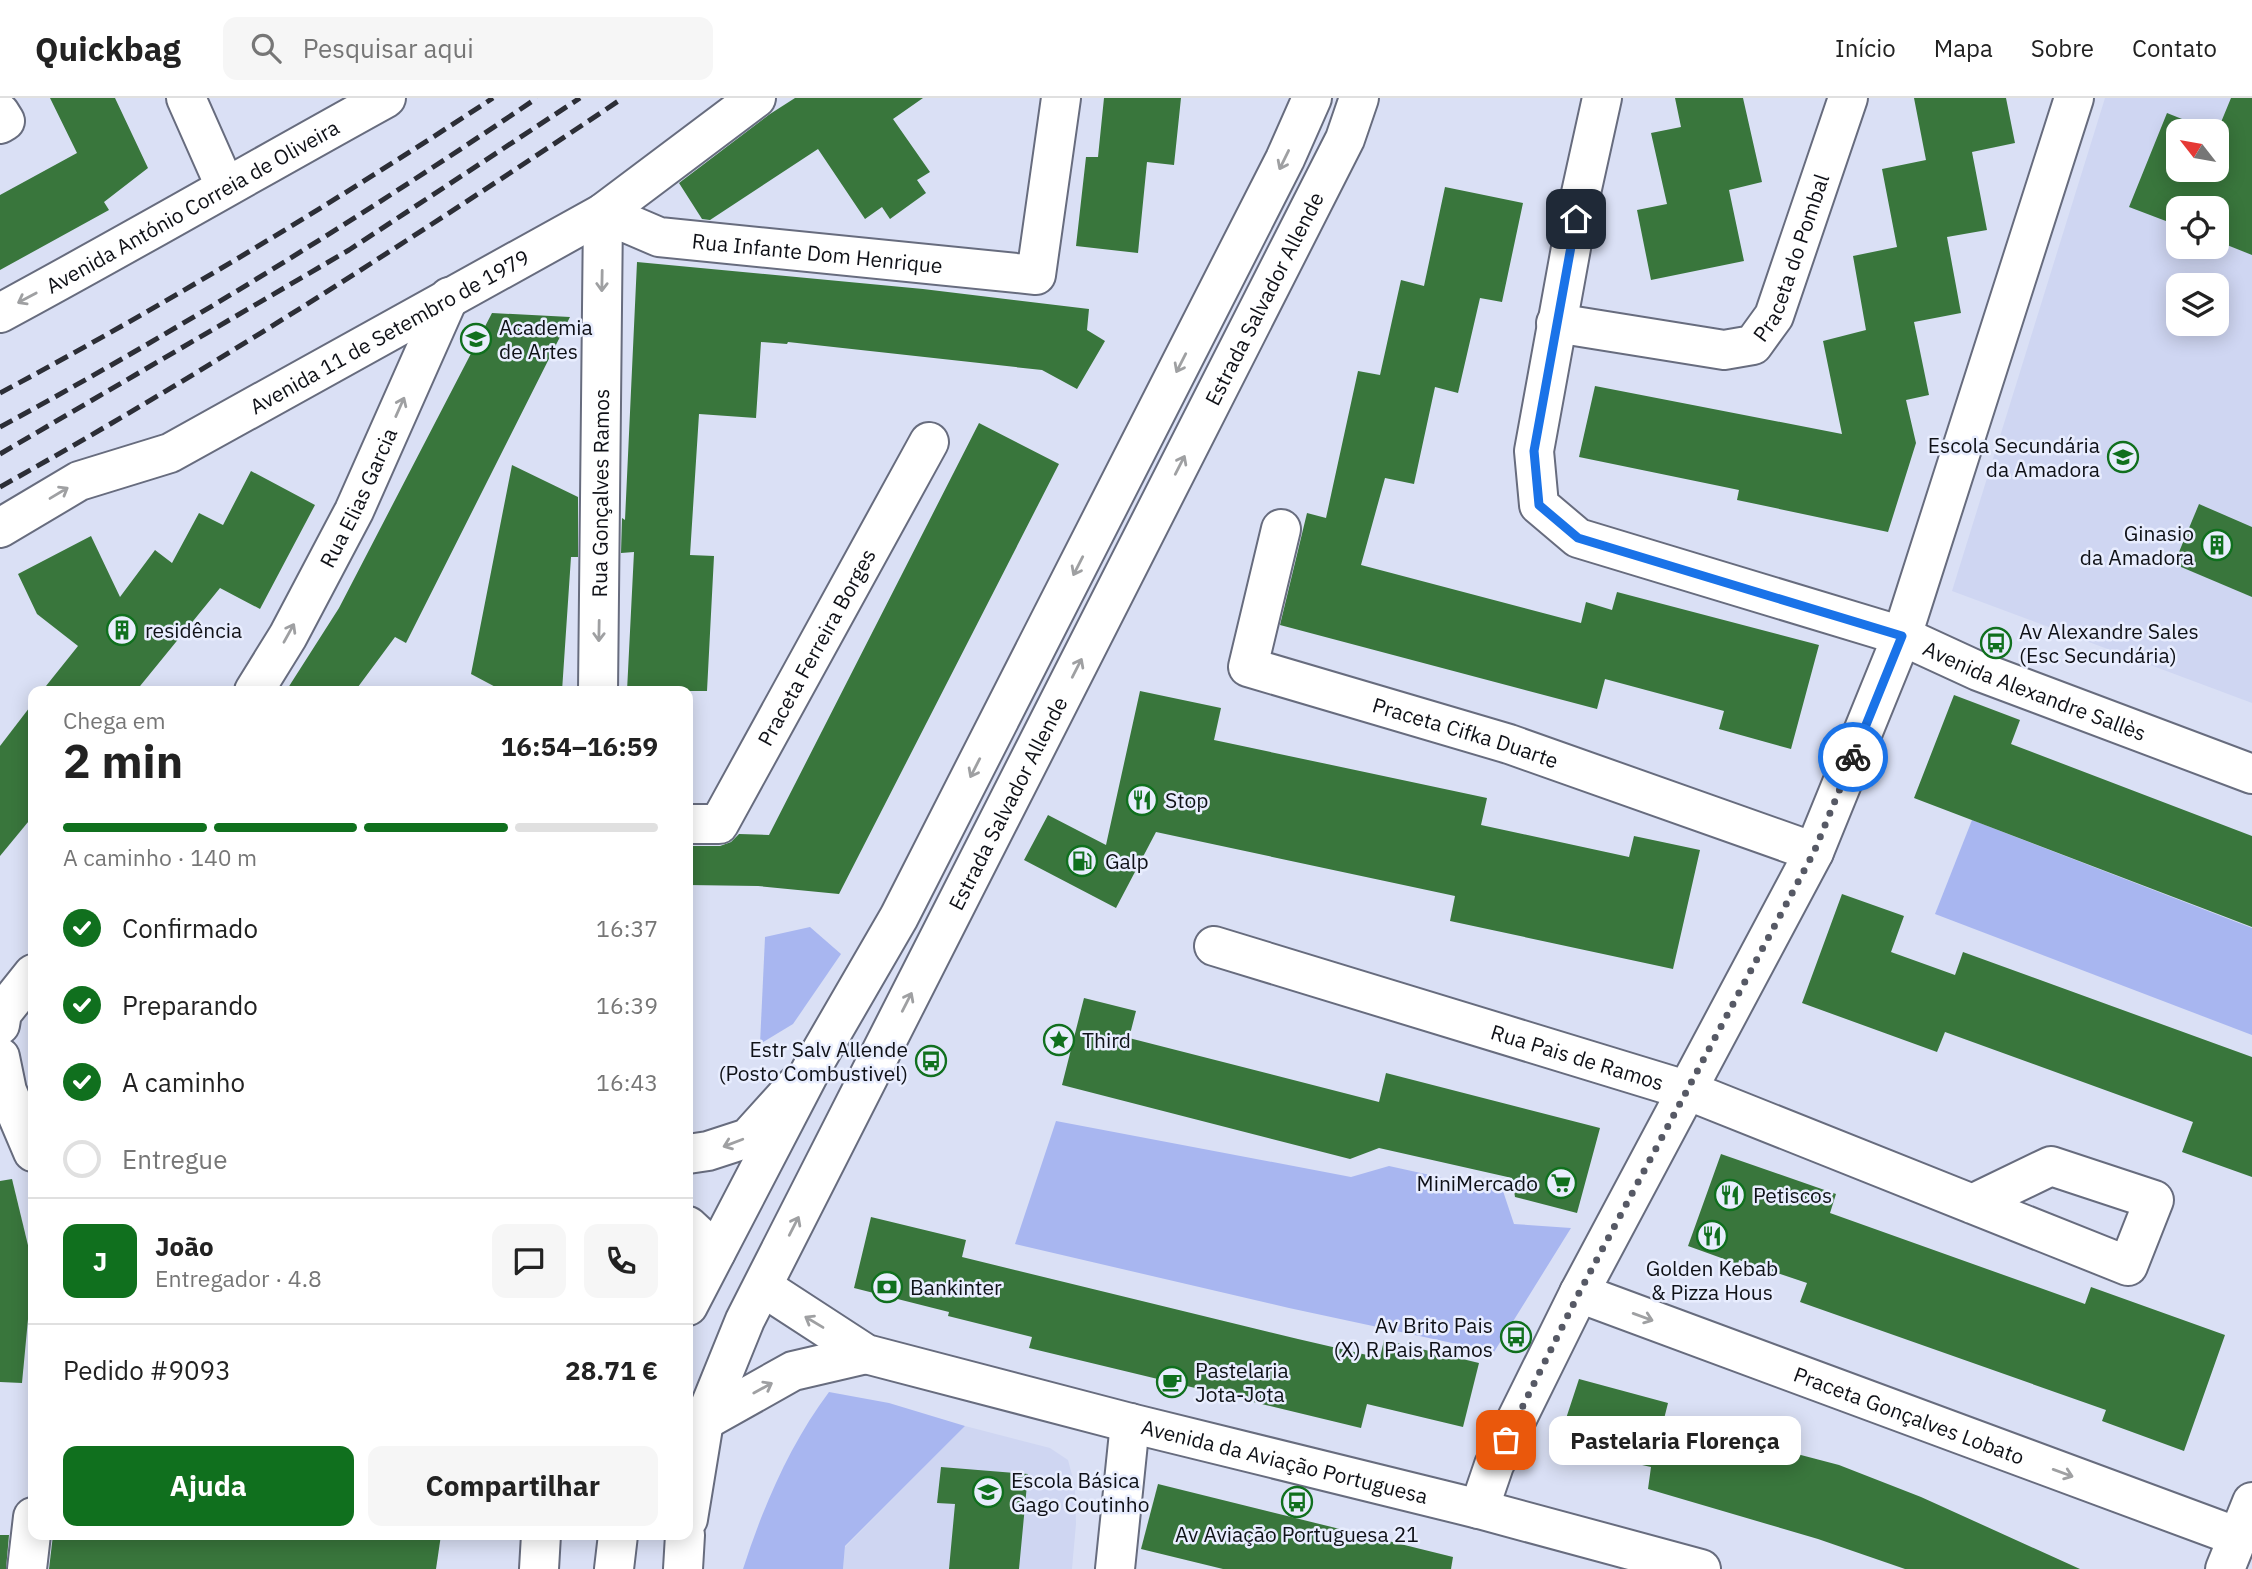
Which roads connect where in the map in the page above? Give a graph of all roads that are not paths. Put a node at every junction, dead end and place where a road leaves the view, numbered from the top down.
1 (186, 98) edge
2 (386, 98) edge
3 (756, 98) edge
4 (1061, 98) edge
5 (1312, 98) edge
6 (1359, 98) edge
7 (1602, 98) edge
8 (1849, 98) edge
9 (2074, 98) edge
10 (225, 187) junction
11 (603, 213) junction
12 (449, 297) junction
13 (0, 313) edge
14 (1556, 323) junction
15 (929, 442) dead end
16 (0, 528) edge
17 (1280, 529) dead end
18 (1902, 636) junction
19 (257, 686) edge
20 (598, 686) edge
21 (2252, 774) edge
22 (693, 824) edge
23 (1814, 852) junction
24 (1214, 946) dead end
25 (28, 981) edge
26 (1, 1016) edge
27 (815, 1062) junction
28 (10, 1084) edge
29 (1689, 1091) junction
30 (28, 1137) edge
31 (693, 1153) edge
32 (1972, 1204) dead end
33 (693, 1231) edge
34 (716, 1252) junction
35 (763, 1287) junction
36 (1579, 1293) junction
37 (693, 1296) edge
38 (866, 1354) junction
39 (704, 1422) junction
40 (1130, 1423) junction
41 (693, 1489) edge
42 (2252, 1502) edge
43 (1479, 1509) junction
44 (30, 1540) edge
45 (541, 1540) edge
46 (617, 1540) edge
47 (685, 1540) edge
48 (2232, 1553) edge
49 (27, 1569) edge
50 (539, 1569) edge
51 (614, 1569) edge
52 (683, 1569) edge
53 (1115, 1569) edge
54 (1702, 1569) edge

1 - 10 street
2 - 10 street, Avenida António Correia de Oliveira
3 - 11 street, Avenida 11 de Setembro de 1979
4 - 11 street, Rua Infante Dom Henrique
5 -> 27 street
35 -> 6 street, Estrada Salvador Allende
7 - 14 street, Avenida Alexandre Sallès
8 - 14 street, Praceta do Pombal
9 - 18 street
10 -> 13 street, Avenida António Correia de Oliveira
11 - 12 street, Avenida 11 de Setembro de 1979
11 -> 20 street, Rua Gonçalves Ramos
16 -> 12 street, Avenida 11 de Setembro de 1979
19 -> 12 street, Rua Elias Garcia
14 - 18 street, Avenida Alexandre Sallès
15 - 22 street, Praceta Ferreira Borges
17 - 23 street, Praceta Cifka Duarte
18 - 21 street, Avenida Alexandre Sallès
18 - 23 street
23 - 29 street
24 - 29 street, Rua Pais de Ramos
25 - 26 street
27 -> 31 street
27 - 34 street
28 - 30 street
29 - 32 street, Rua Pais de Ramos
29 - 36 street
33 - 34 street, Avenida da Aviação Portuguesa
34 - 35 street, Avenida da Aviação Portuguesa
34 - 37 street
38 -> 35 street, Avenida da Aviação Portuguesa
35 - 39 street, Estrada Salvador Allende
36 - 43 street
36 -> 48 street, Praceta Gonçalves Lobato
39 -> 38 street, Avenida da Aviação Portuguesa
38 - 40 street, Avenida da Aviação Portuguesa
39 - 41 street, Estrada Salvador Allende
40 - 43 street, Avenida da Aviação Portuguesa
40 - 53 street
42 - 48 street
43 - 54 street, Avenida da Aviação Portuguesa
44 - 49 street
45 - 50 street
46 - 51 street
47 - 52 street

